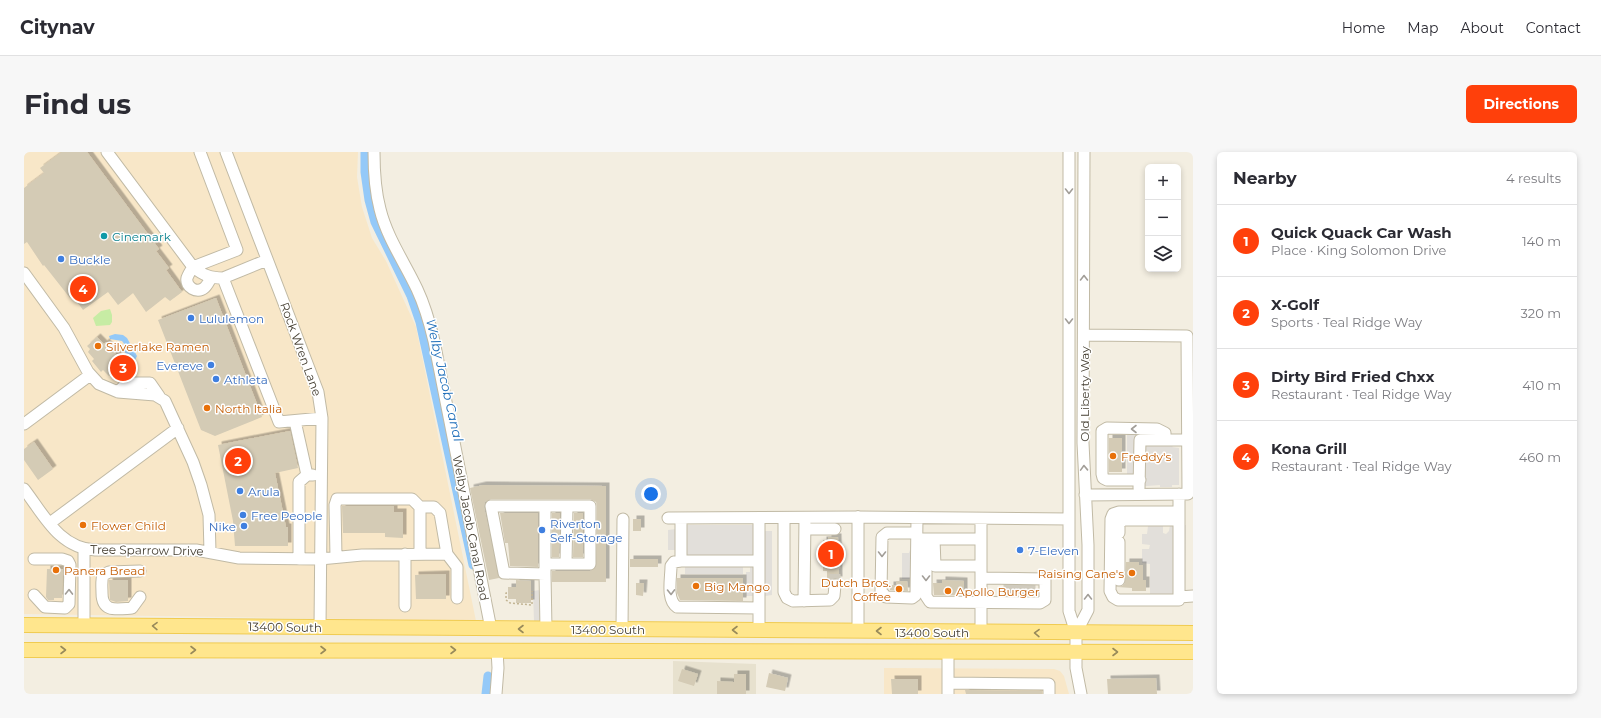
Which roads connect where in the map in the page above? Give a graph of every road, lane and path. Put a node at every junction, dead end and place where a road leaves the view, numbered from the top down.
1 (107, 152) edge
2 (200, 152) edge
3 (226, 152) edge
4 (374, 152) edge
5 (1069, 152) edge
6 (1084, 152) edge
7 (267, 260) junction
8 (193, 267) junction
9 (24, 273) edge
10 (217, 278) junction
11 (1084, 335) junction
12 (90, 375) junction
13 (322, 418) junction
14 (296, 421) junction
15 (24, 424) edge
16 (178, 428) junction
17 (1165, 440) junction
18 (1188, 440) junction
19 (321, 474) junction
20 (307, 475) junction
21 (1140, 480) junction
22 (24, 489) edge
23 (1186, 494) edge
24 (1085, 495) junction
25 (1139, 495) junction
26 (545, 506) junction
27 (567, 506) junction
28 (420, 507) junction
29 (1179, 516) junction
30 (835, 517) junction
31 (858, 517) junction
32 (668, 518) dead end
33 (681, 518) junction
34 (759, 518) junction
35 (784, 518) junction
36 (805, 518) junction
37 (917, 518) junction
38 (623, 519) dead end
39 (981, 519) junction
40 (1069, 519) junction
41 (50, 523) junction
42 (805, 529) junction
43 (923, 537) junction
44 (981, 539) junction
45 (84, 549) junction
46 (210, 552) junction
47 (405, 554) junction
48 (420, 554) junction
49 (447, 554) junction
50 (336, 557) junction
51 (34, 559) dead end
52 (299, 559) junction
53 (320, 559) junction
54 (681, 561) junction
55 (759, 562) junction
56 (566, 564) junction
57 (980, 566) junction
58 (545, 569) junction
59 (140, 571) dead end
60 (981, 578) junction
61 (835, 584) tunnel mouth
62 (532, 591) dead end
63 (507, 593) dead end
64 (34, 596) dead end
65 (1193, 596) edge
66 (140, 597) dead end
67 (1179, 597) junction
68 (457, 598) dead end
69 (1118, 600) junction
70 (804, 601) junction
71 (981, 602) junction
72 (405, 606) dead end
73 (759, 608) junction
74 (24, 625) edge
75 (84, 625) junction
76 (320, 628) junction
77 (491, 629) junction
78 (546, 629) junction
79 (622, 629) junction
80 (759, 630) junction
81 (858, 631) junction
82 (981, 632) junction
83 (1076, 633) junction
84 (1193, 633) edge
85 (24, 650) edge
86 (497, 650) junction
87 (948, 652) junction
88 (1076, 652) junction
89 (1193, 652) edge
90 (948, 689) edge
91 (496, 694) edge
92 (1049, 694) edge
93 (1082, 694) edge

1 - 8 street
2 - 8 street
3 - 7 street, Rock Wren Lane
4 - 77 street, Welby Jacob Canal Road
5 -> 40 street, Old Liberty Way
11 -> 6 street, Old Liberty Way
7 - 10 street
7 - 13 street, Rock Wren Lane
8 - 10 street
8 - 10 street
9 - 12 street
10 - 14 street
11 - 18 street
24 -> 11 street, Old Liberty Way
12 - 15 street
12 - 16 street
13 - 14 street
13 - 19 street, Rock Wren Lane
14 - 20 street
16 - 41 street
16 - 46 street
17 - 18 street
17 - 21 street
17 -> 21 street
18 - 23 street
19 - 20 street
19 - 53 street, Rock Wren Lane
20 - 52 street
21 - 25 street
22 - 41 street, Tree Sparrow Drive
23 - 25 street
23 - 29 street
24 - 25 street
83 -> 24 street, Old Liberty Way
26 - 27 street
26 - 58 street
26 - 58 street
27 - 56 street
27 - 56 street
28 - 48 street
28 - 49 street
28 - 50 street
29 - 67 street
29 - 69 street
29 - 69 street
30 - 31 street
30 - 36 street
30 - 42 street
31 - 37 street
31 - 81 street
32 - 33 street
33 - 34 street
33 - 54 street
34 - 35 street
34 - 55 street
35 - 36 street
35 - 70 street
36 - 42 street
37 - 39 street
37 - 43 street
38 - 79 street
39 - 40 street
39 - 44 street
40 - 83 street, Old Liberty Way
41 - 45 street, Tree Sparrow Drive
42 - 70 street
43 -> 43 street
43 - 44 street
43 - 57 street
43 -> 71 street
44 - 57 street
45 - 46 street, Tree Sparrow Drive
45 - 75 street
46 - 52 street, Tree Sparrow Drive
47 - 48 street, Tree Sparrow Drive
47 - 50 street, Tree Sparrow Drive
47 - 72 street
48 - 49 street, Tree Sparrow Drive
49 - 68 street
50 - 53 street, Tree Sparrow Drive
64 -> 51 street
52 - 53 street, Tree Sparrow Drive
53 - 76 street, Rock Wren Lane
54 - 55 street
54 -> 73 street
55 - 73 street
56 - 58 street
57 - 60 street
58 - 78 street
59 - 66 street
60 - 71 street
60 - 71 street
61 - 70 street
62 - 63 path
65 - 67 street
67 - 69 street
71 - 82 street
73 - 80 street
74 - 75 main road, 13400 South
76 -> 75 main road, 13400 South
76 - 77 main road, 13400 South
78 -> 77 main road, 13400 South
78 - 79 main road, 13400 South
80 -> 79 main road, 13400 South
80 - 81 main road, 13400 South
82 -> 81 main road, 13400 South
83 -> 82 main road, 13400 South
83 - 84 main road, 13400 South
83 - 88 street, Old Liberty Way
85 -> 86 main road, 13400 South
86 - 87 main road, 13400 South
86 - 91 street
87 - 88 main road, 13400 South
87 - 90 street
88 -> 89 main road, 13400 South
88 - 93 street, Old Liberty Way
90 - 92 street

